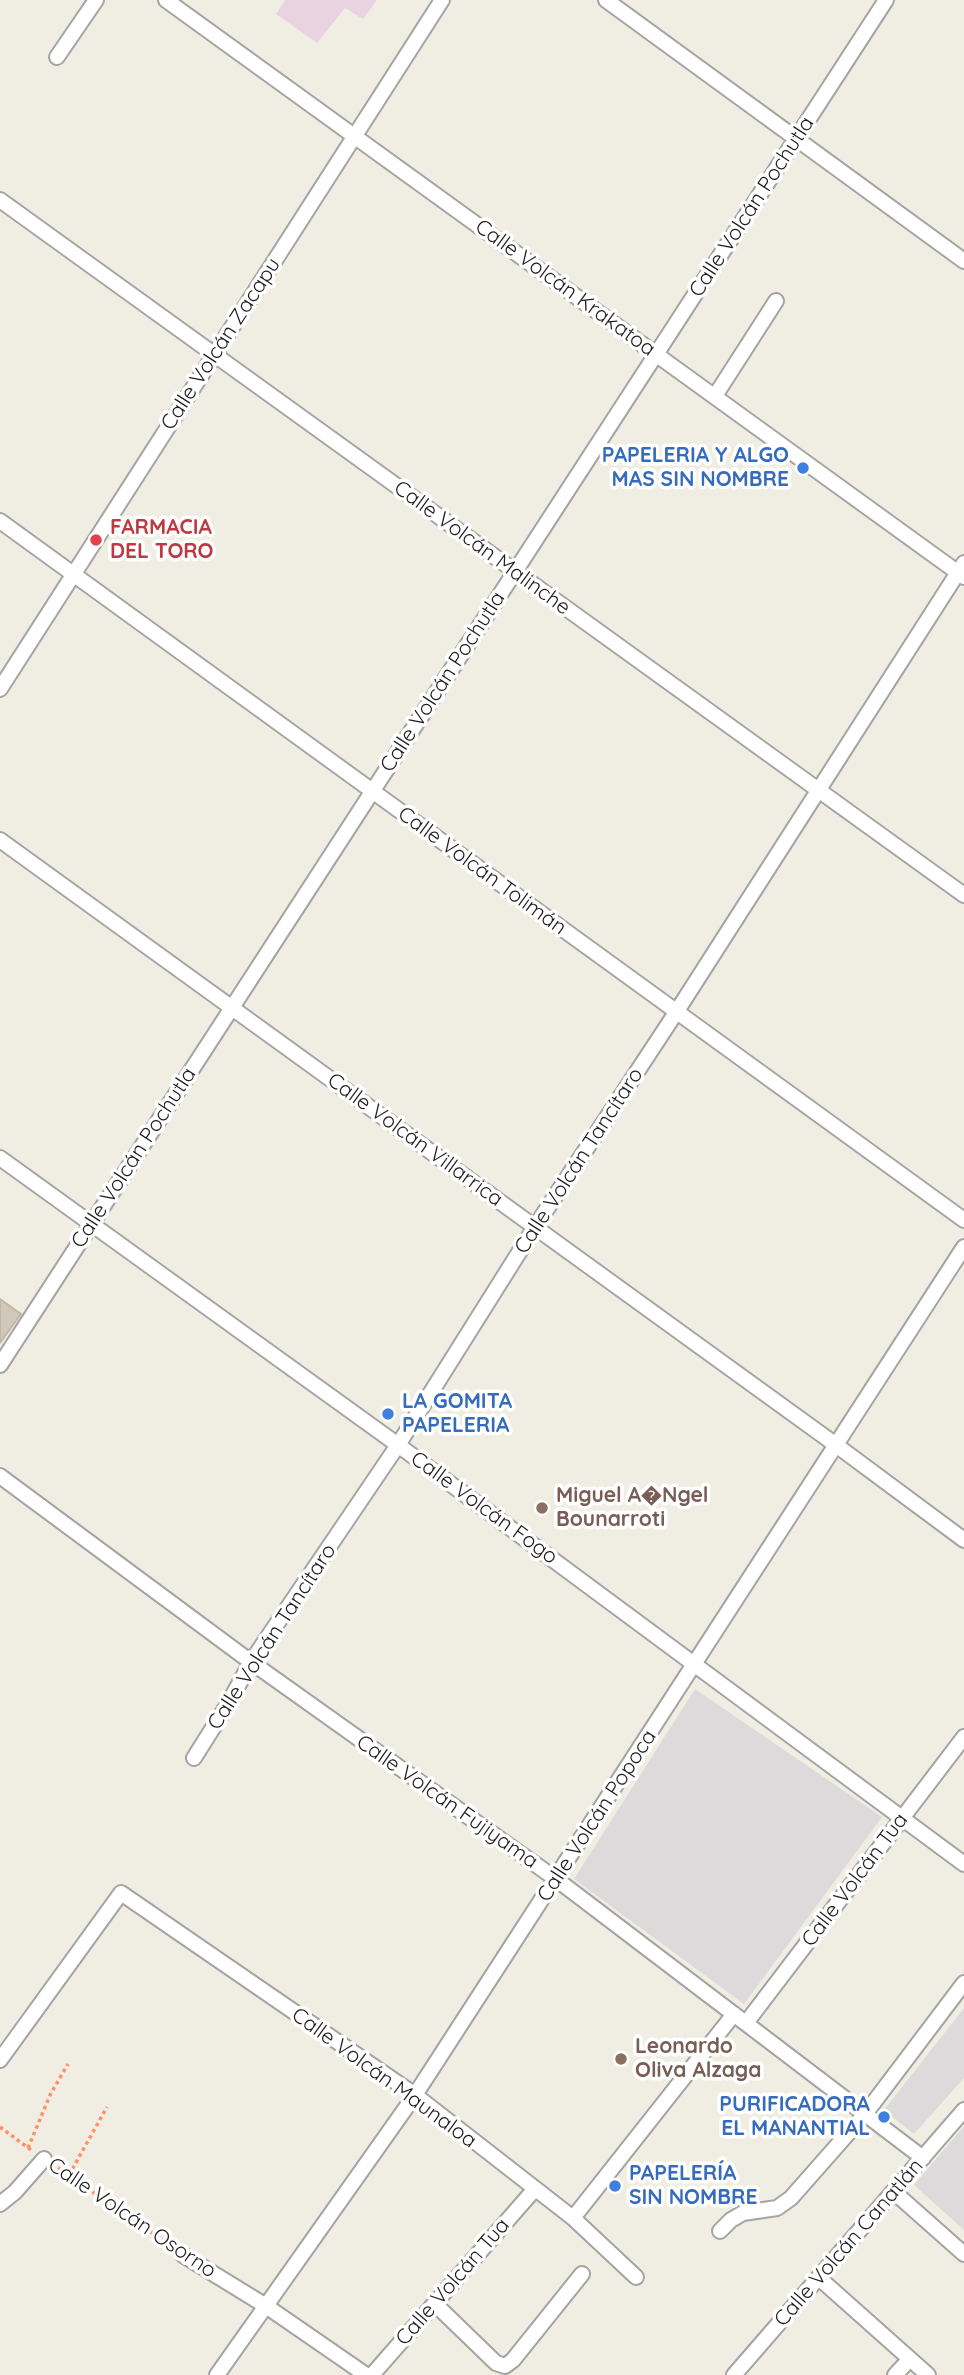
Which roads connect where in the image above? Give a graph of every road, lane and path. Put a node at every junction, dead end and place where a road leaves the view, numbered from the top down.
1 (96, 0) edge
2 (166, 0) edge
3 (442, 0) edge
4 (606, 0) edge
5 (886, 0) edge
6 (57, 57) dead end
7 (355, 135) junction
8 (796, 139) junction
9 (0, 200) edge
10 (964, 261) edge
11 (776, 301) dead end
12 (214, 354) junction
13 (656, 354) junction
14 (715, 396) junction
15 (0, 521) edge
16 (962, 571) edge
17 (514, 573) junction
18 (73, 575) junction
19 (0, 689) edge
20 (819, 790) junction
21 (372, 792) junction
22 (0, 840) edge
23 (964, 895) edge
24 (232, 1007) junction
25 (677, 1010) junction
26 (0, 1158) edge
27 (964, 1220) edge
28 (91, 1224) junction
29 (535, 1227) junction
30 (964, 1247) edge
31 (0, 1365) edge
32 (398, 1445) junction
33 (836, 1445) junction
34 (0, 1476) edge
35 (964, 1540) edge
36 (251, 1662) junction
37 (696, 1663) junction
38 (964, 1737) edge
39 (194, 1758) dead end
40 (903, 1817) junction
41 (964, 1864) edge
42 (556, 1879) junction
43 (964, 1983) edge
44 (740, 2018) junction
45 (0, 2060) edge
46 (68, 2064) dead end
47 (415, 2095) junction
48 (107, 2107) dead end
49 (964, 2110) edge
50 (865, 2114) junction
51 (0, 2127) edge
52 (28, 2148) junction
53 (44, 2158) junction
54 (923, 2158) junction
55 (69, 2175) junction
56 (534, 2190) junction
57 (894, 2192) junction
58 (0, 2204) edge
59 (573, 2218) junction
60 (720, 2231) dead end
61 (964, 2254) edge
62 (183, 2255) joint
63 (582, 2274) dead end
64 (636, 2277) dead end
65 (819, 2278) junction
66 (435, 2304) junction
67 (266, 2306) junction
68 (910, 2359) junction
69 (217, 2375) edge
70 (366, 2375) edge
71 (372, 2375) edge
72 (734, 2375) edge
73 (895, 2375) edge
74 (928, 2375) edge

1 - 6 street
2 - 7 street, Calle Volcán Krakatoa
3 - 7 street, Calle Volcán Zacapu
4 - 8 street
5 - 8 street, Calle Volcán Pochutla
7 - 12 street, Calle Volcán Zacapu
7 - 13 street, Calle Volcán Krakatoa
8 - 10 street
8 - 13 street, Calle Volcán Pochutla
9 - 12 street, Calle Volcán Malinche
11 - 14 street
12 - 17 street, Calle Volcán Malinche
12 - 18 street, Calle Volcán Zacapu
13 - 14 street, Calle Volcán Krakatoa
13 - 17 street, Calle Volcán Pochutla
14 - 16 street, Calle Volcán Krakatoa
15 - 18 street, Calle Volcán Tolimán
16 - 20 street, Calle Volcán Tancítaro
17 - 20 street, Calle Volcán Malinche
17 - 21 street, Calle Volcán Pochutla
18 - 19 street, Calle Volcán Zacapu
18 - 21 street, Calle Volcán Tolimán
20 - 23 street, Calle Volcán Malinche
20 - 25 street, Calle Volcán Tancítaro
21 - 24 street, Calle Volcán Pochutla
21 - 25 street, Calle Volcán Tolimán
22 - 24 street, Calle Volcán Villarrica
24 - 28 street, Calle Volcán Pochutla
24 - 29 street, Calle Volcán Villarrica
25 - 27 street, Calle Volcán Tolimán
25 - 29 street, Calle Volcán Tancítaro
26 - 28 street, Calle Volcán Fogo
28 - 31 street, Calle Volcán Pochutla
28 - 32 street, Calle Volcán Fogo
29 - 32 street, Calle Volcán Tancítaro
29 - 33 street, Calle Volcán Villarrica
30 - 33 street, Calle Volcán Popoca
32 - 36 street, Calle Volcán Tancítaro
32 - 37 street, Calle Volcán Fogo
33 - 35 street, Calle Volcán Villarrica
33 - 37 street, Calle Volcán Popoca
34 - 36 street, Calle Volcán Fujiyama
36 - 39 street, Calle Volcán Tancítaro
36 - 42 street, Calle Volcán Fujiyama
37 - 40 street, Calle Volcán Fogo
37 - 42 street, Calle Volcán Popoca
38 - 40 street, Calle Volcán Tua
40 - 41 street, Calle Volcán Fogo
40 - 44 street, Calle Volcán Tua
42 - 44 street, Calle Volcán Fujiyama
42 - 47 street, Calle Volcán Popoca
43 - 50 street
44 - 50 street, Calle Volcán Fujiyama
44 - 59 street, Calle Volcán Tua
45 - 47 street, Calle Volcán Maunaloa
46 - 52 path
47 - 56 street, Calle Volcán Maunaloa
47 - 67 street, Calle Volcán Popoca
48 - 55 path
49 - 54 street, Calle Volcán Canatlán
50 - 54 street, Calle Volcán Fujiyama
50 - 60 street
51 - 52 path, Calle Volcán Osorno
52 - 53 path, Calle Volcán Osorno
53 - 55 path, Calle Volcán Osorno
53 - 58 street
54 - 57 street, Calle Volcán Canatlán
55 - 62 path, Calle Volcán Osorno
56 - 59 street, Calle Volcán Maunaloa
56 - 66 street, Calle Volcán Tua
57 - 61 street
57 - 65 street, Calle Volcán Canatlán
59 - 64 street, Calle Volcán Maunaloa
62 - 67 street, Calle Volcán Osorno
63 - 66 street
65 - 68 street
65 - 72 street, Calle Volcán Canatlán
66 - 71 street, Calle Volcán Tua
67 - 69 street, Calle Volcán Popoca
67 - 70 street, Calle Volcán Osorno
68 - 73 street
68 - 74 street

